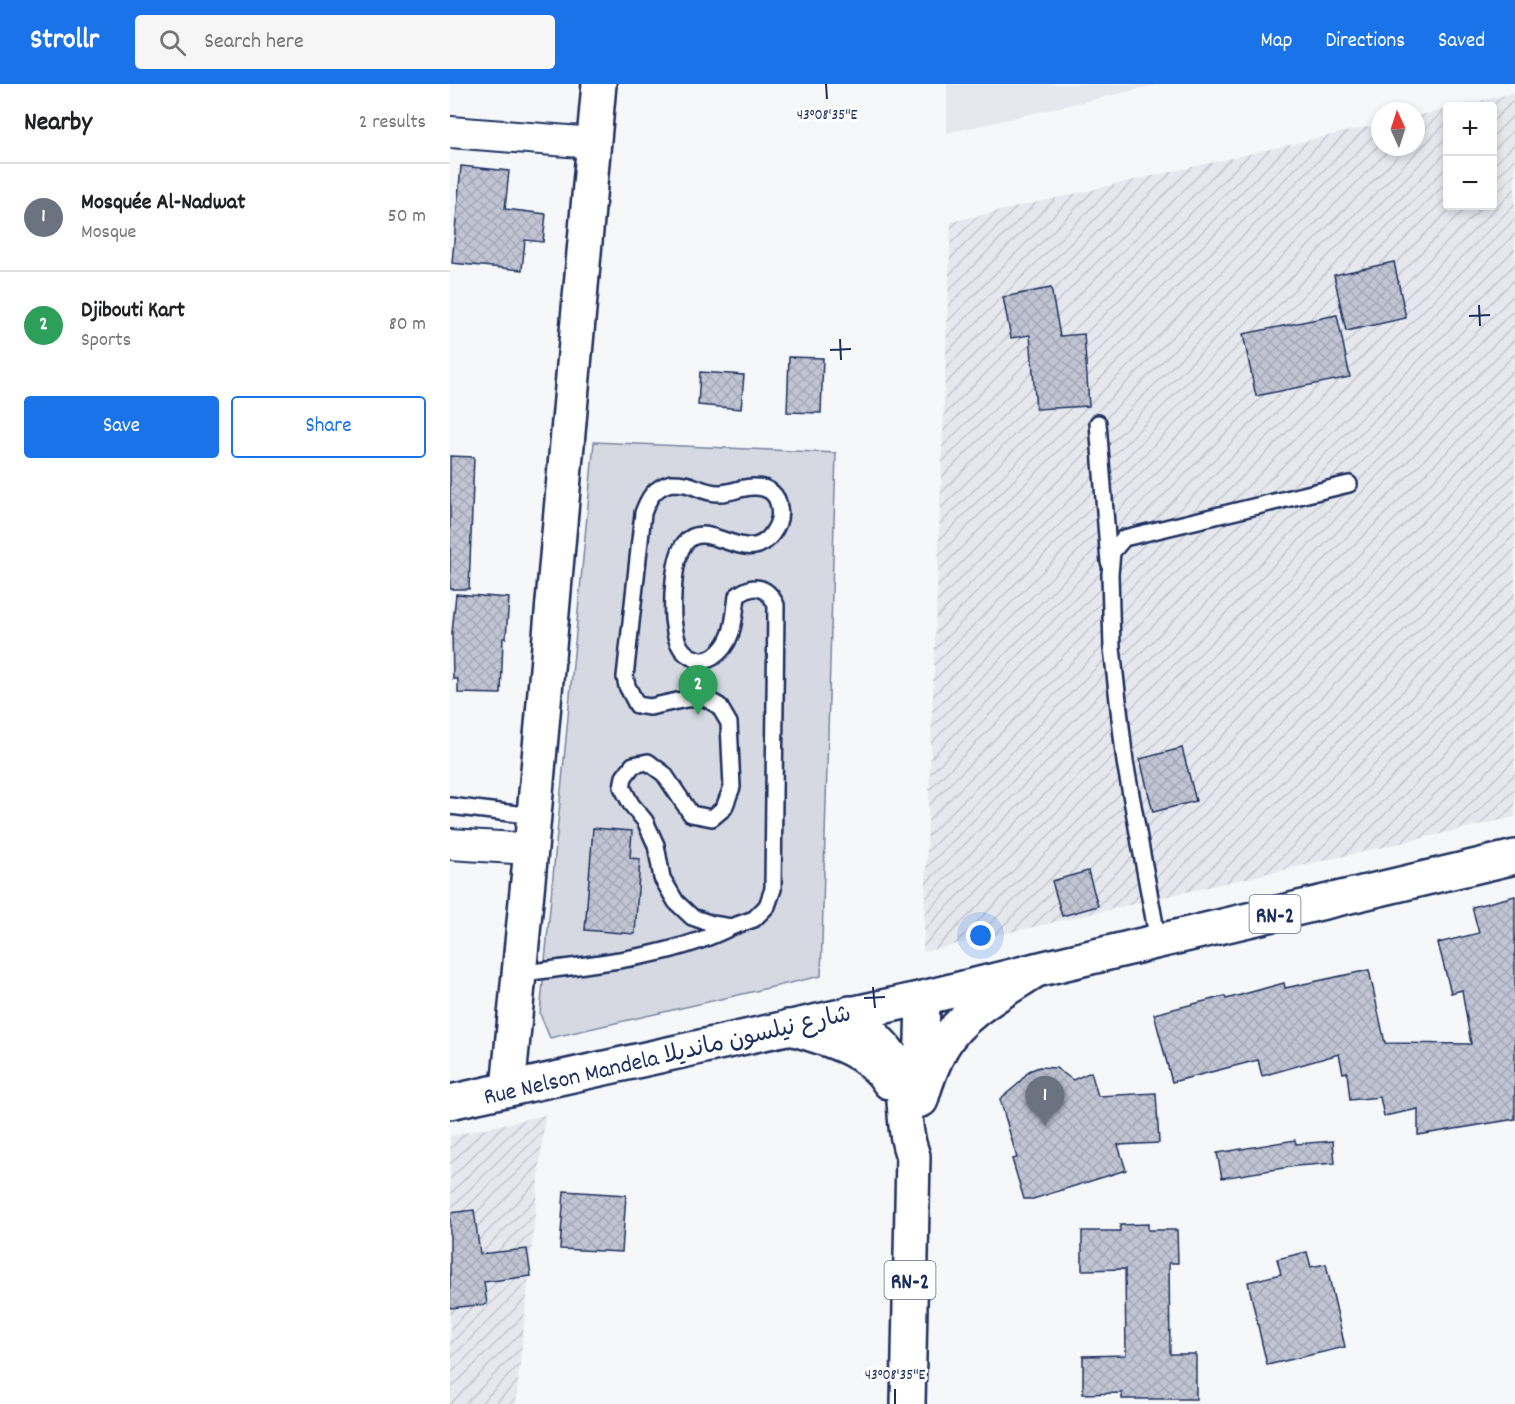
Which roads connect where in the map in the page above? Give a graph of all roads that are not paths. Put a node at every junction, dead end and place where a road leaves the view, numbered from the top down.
1 (599, 84) edge
2 (450, 132) edge
3 (594, 143) junction
4 (1098, 423) dead end
5 (1349, 484) dead end
6 (1110, 574) junction
7 (450, 806) edge
8 (534, 816) junction
9 (450, 844) edge
10 (531, 849) junction
11 (1515, 857) edge
12 (731, 927) junction
13 (1158, 941) junction
14 (1036, 970) junction
15 (519, 974) junction
16 (923, 998) junction
17 (850, 1013) junction
18 (788, 1027) junction
19 (507, 1089) junction
20 (450, 1102) edge
21 (912, 1104) junction
22 (908, 1404) edge

1 - 3 main road
2 - 3 street
3 - 8 main road
4 - 6 lane
5 - 6 lane
6 - 13 lane
7 - 8 lane
8 - 10 main road
9 - 10 street
10 - 15 main road
11 - 13 main road, Rue Nelson Mandela شارع نيلسون مانديلا / RN-2
12 - 12 lane
12 - 15 lane
13 - 14 main road, Rue Nelson Mandela شارع نيلسون مانديلا / RN-2
14 - 16 main road, Rue Nelson Mandela شارع نيلسون مانديلا / RN-2
14 - 21 main road
15 - 19 main road
16 - 17 main road, Rue Nelson Mandela شارع نيلسون مانديلا
16 - 21 main road, RN-2
17 - 18 main road, Rue Nelson Mandela شارع نيلسون مانديلا
17 - 21 main road, RN-2
18 - 19 main road, Rue Nelson Mandela شارع نيلسون مانديلا
18 - 21 main road
19 - 20 main road, Rue Nelson Mandela شارع نيلسون مانديلا
21 - 22 main road, RN-2

